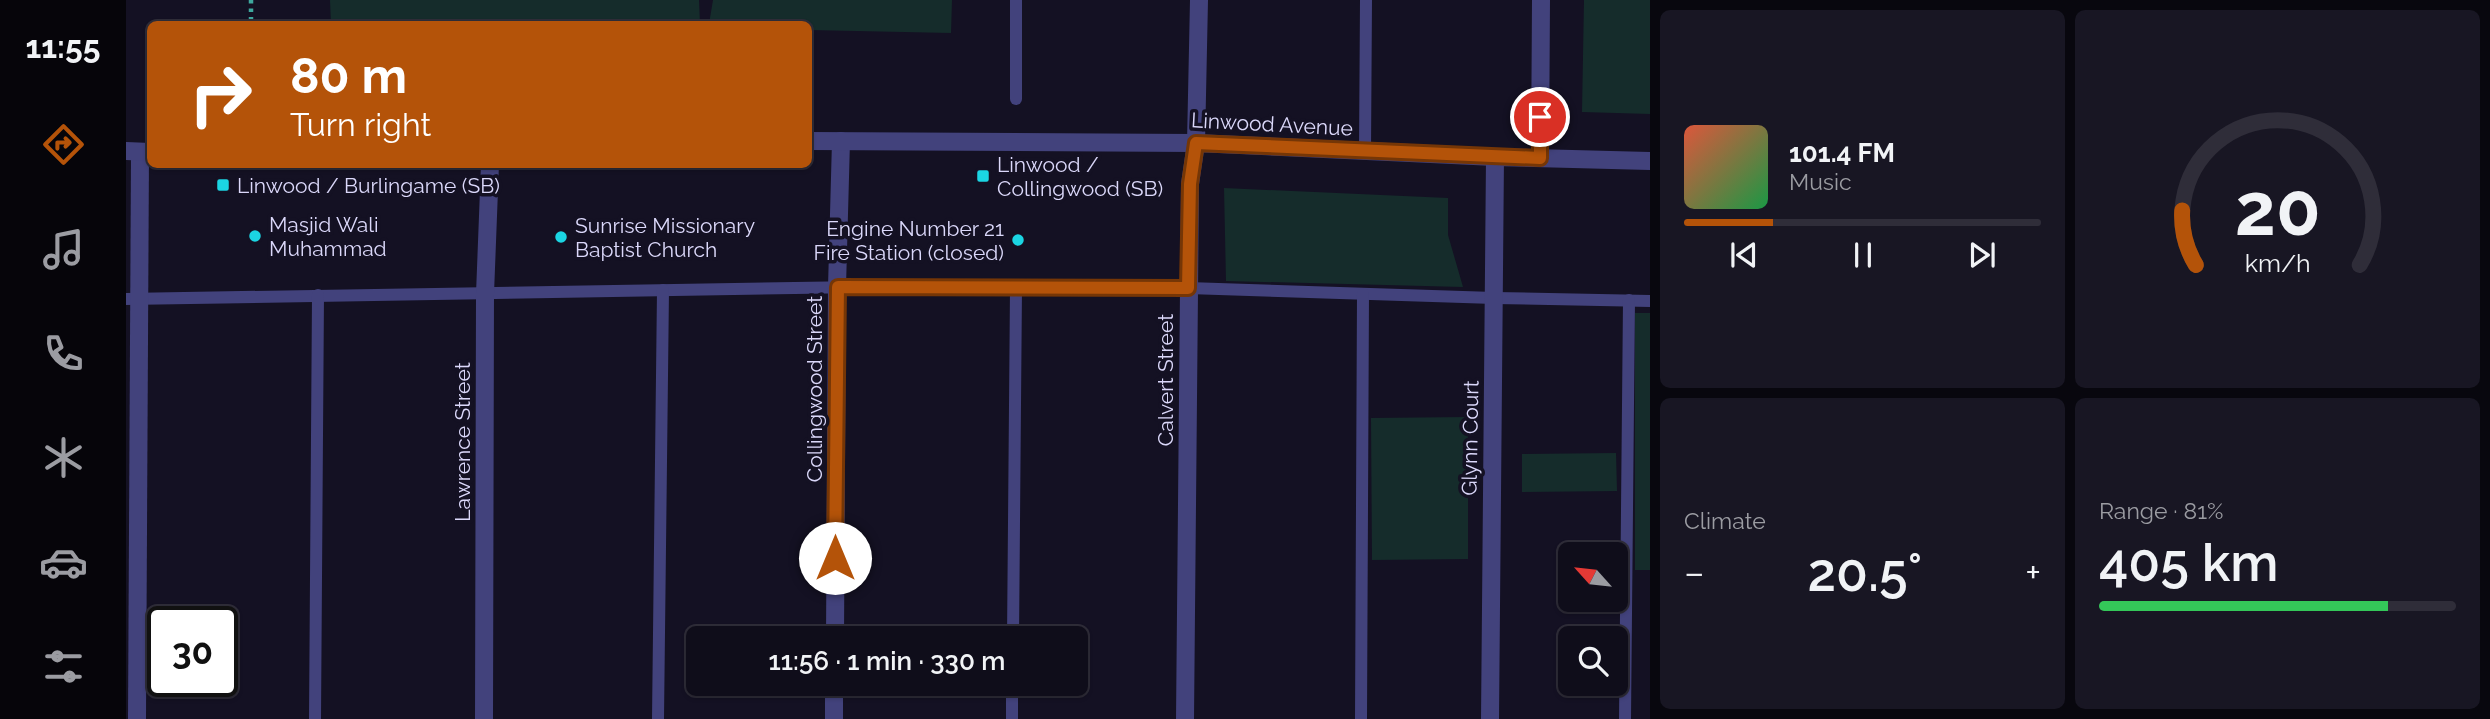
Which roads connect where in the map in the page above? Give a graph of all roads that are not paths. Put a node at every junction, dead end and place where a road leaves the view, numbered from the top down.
1 (1016, 0) edge
2 (1199, 0) edge
3 (1366, 0) edge
4 (1541, 0) edge
5 (1016, 99) dead end
6 (812, 141) edge
7 (841, 141) junction
8 (1196, 143) junction
9 (139, 151) edge
10 (1365, 151) junction
11 (1494, 157) junction
12 (1540, 158) junction
13 (1650, 161) edge
14 (489, 168) edge
15 (838, 287) junction
16 (1016, 288) junction
17 (1188, 288) junction
18 (663, 290) junction
19 (485, 294) junction
20 (1363, 294) junction
21 (318, 295) junction
22 (1494, 298) junction
23 (133, 299) edge
24 (1629, 300) junction
25 (1650, 301) edge
26 (835, 626) edge
27 (1013, 626) edge
28 (834, 696) edge
29 (1012, 696) edge
30 (137, 719) edge
31 (315, 719) edge
32 (484, 719) edge
33 (658, 719) edge
34 (834, 719) edge
35 (1012, 719) edge
36 (1185, 719) edge
37 (1360, 719) edge
38 (1490, 719) edge
39 (1625, 719) edge

1 - 5 lane
2 - 8 street, Calvert Street
3 - 10 lane
4 - 12 street
6 - 7 street, Linwood Avenue
7 - 8 street, Linwood Avenue
7 - 15 street, Collingwood Street
8 - 10 street, Linwood Avenue
8 - 17 street, Calvert Street
9 - 23 street
10 - 11 street, Linwood Avenue
11 - 12 street, Linwood Avenue
11 - 22 street, Glynn Court
12 - 13 street, Linwood Avenue
14 - 19 street, Lawrence Street
15 - 16 lane
15 - 18 lane
15 - 26 street, Collingwood Street
16 - 17 lane
16 - 27 lane
17 - 20 lane
17 - 36 street, Calvert Street
18 - 19 lane
18 - 33 lane
19 - 21 lane
19 - 32 street, Lawrence Street
20 - 22 lane
20 - 37 lane
21 - 23 lane
21 - 31 lane
22 - 24 lane
22 - 38 street, Glynn Court
23 - 30 street
24 - 25 lane
24 - 39 lane
28 - 34 street
29 - 35 lane

